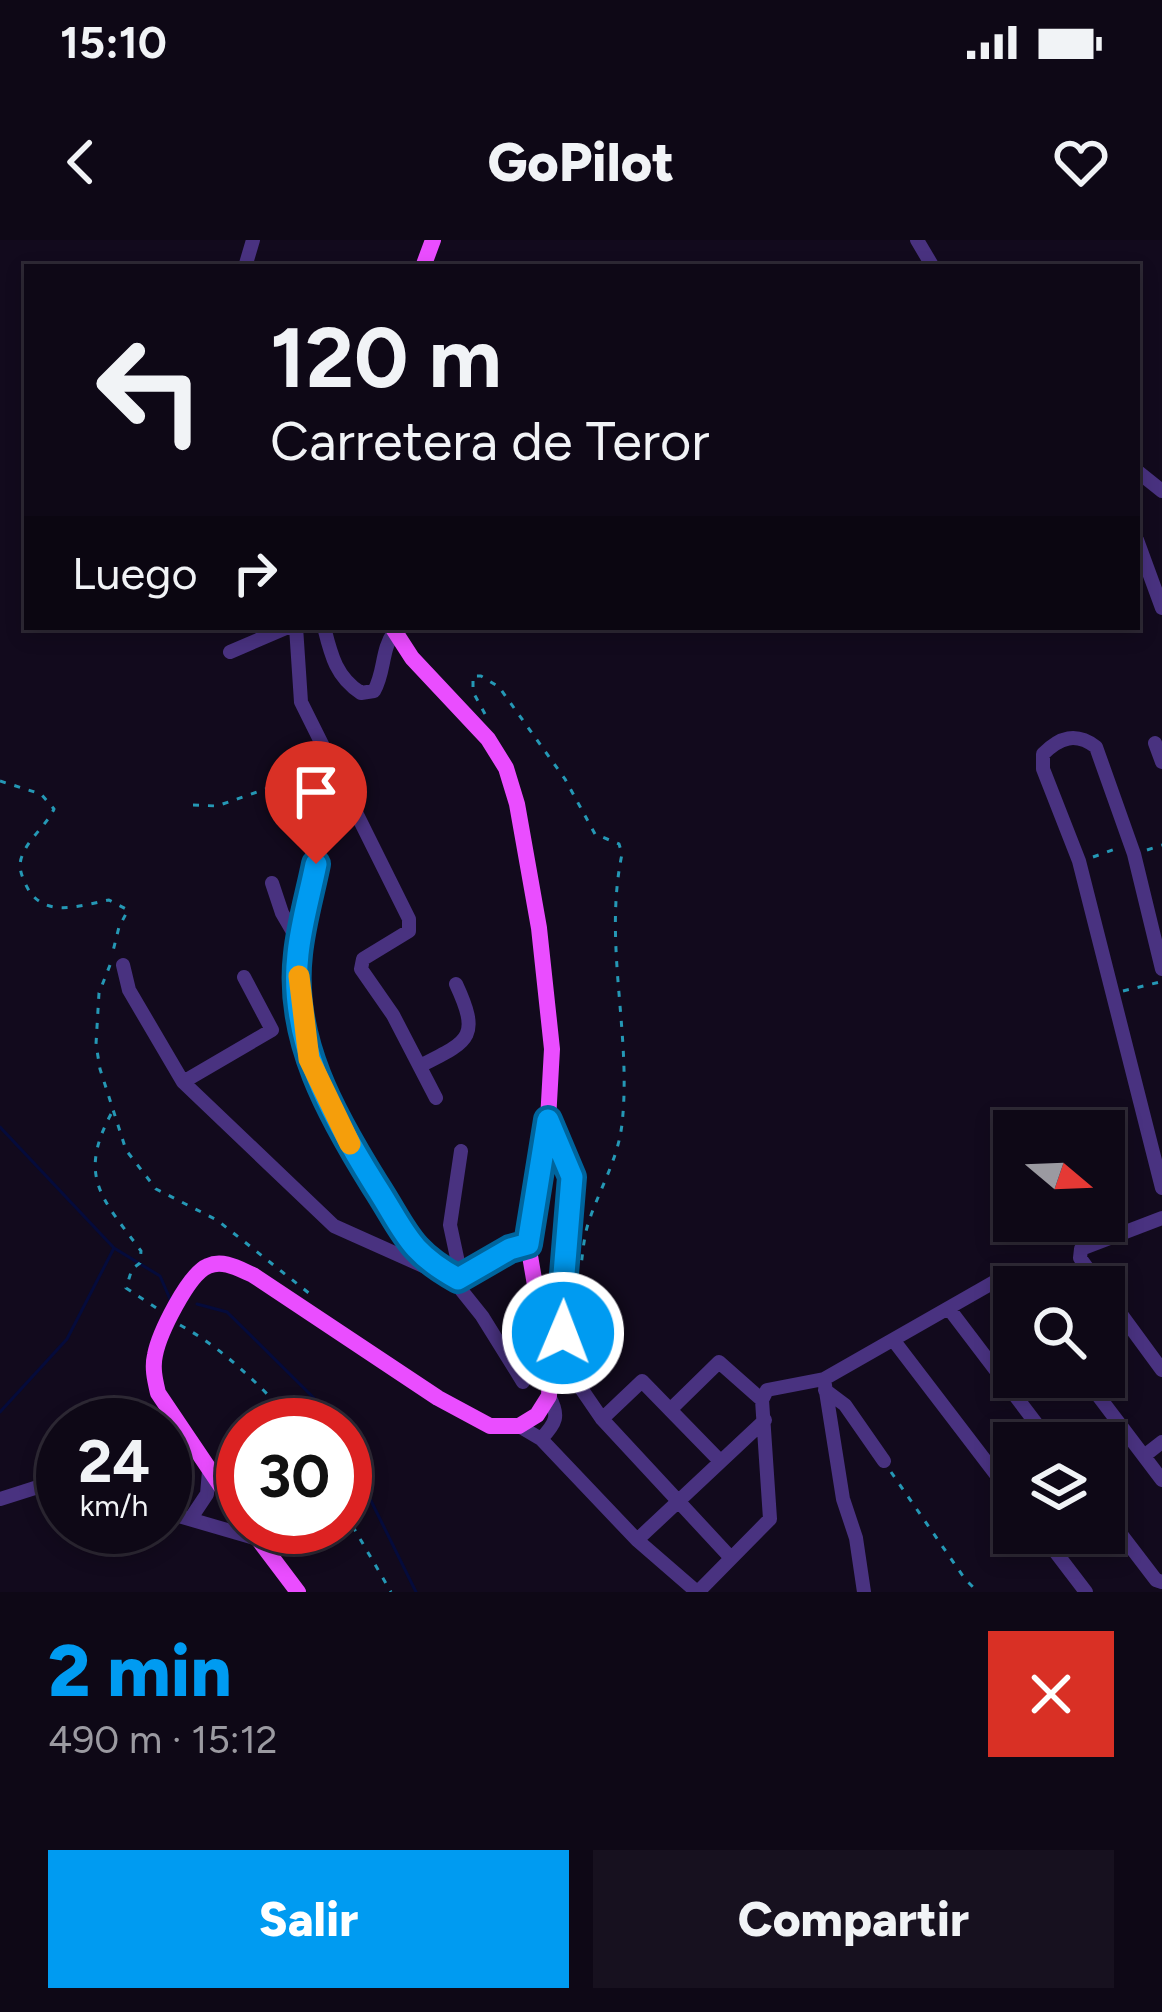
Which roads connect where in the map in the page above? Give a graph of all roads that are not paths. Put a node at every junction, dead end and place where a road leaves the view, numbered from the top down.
1 (1140, 548) edge
2 (1162, 608) edge
3 (285, 630) edge
4 (292, 630) edge
5 (325, 630) edge
6 (393, 630) edge
7 (230, 652) dead end
8 (1155, 743) dead end
9 (327, 756) junction
10 (1162, 762) edge
11 (272, 884) dead end
12 (300, 944) junction
13 (123, 965) dead end
14 (1162, 969) edge
15 (244, 977) dead end
16 (456, 984) dead end
17 (420, 1066) junction
18 (183, 1082) junction
19 (436, 1098) dead end
20 (548, 1120) junction
21 (461, 1151) dead end
22 (542, 1160) junction
23 (572, 1177) junction
24 (1162, 1188) edge
25 (1162, 1218) edge
26 (528, 1244) junction
27 (1086, 1266) edge
28 (458, 1279) junction
29 (993, 1283) edge
30 (950, 1310) junction
31 (1125, 1320) edge
32 (894, 1341) junction
33 (1162, 1370) edge
34 (523, 1382) dead end
35 (824, 1385) junction
36 (549, 1396) junction
37 (1100, 1398) edge
38 (762, 1400) junction
39 (671, 1409) junction
40 (602, 1419) junction
41 (765, 1420) junction
42 (1036, 1422) edge
43 (519, 1426) junction
44 (542, 1439) junction
45 (1162, 1442) edge
46 (1144, 1456) junction
47 (720, 1461) junction
48 (884, 1461) road end
49 (209, 1471) junction
50 (993, 1471) edge
51 (1162, 1480) edge
52 (216, 1481) edge
53 (36, 1488) edge
54 (0, 1499) edge
55 (677, 1502) junction
56 (192, 1516) edge
57 (1125, 1539) edge
58 (637, 1540) junction
59 (270, 1554) edge
60 (1057, 1554) edge
61 (731, 1558) junction
62 (1162, 1582) edge
63 (298, 1592) edge
64 (698, 1592) edge
65 (864, 1592) edge
66 (1086, 1592) edge

1 - 2 street
3 - 7 street
4 - 9 street
5 - 6 street
6 - 20 main road
8 - 10 street
9 - 12 street
9 - 17 street
11 - 12 street
12 - 28 street
13 - 18 street
14 - 24 street
15 - 18 street
16 - 17 street
17 - 19 street
18 - 28 street
20 - 22 main road
20 - 23 street
21 - 28 street
22 - 23 street
22 - 26 main road
23 - 40 street
25 - 27 street
26 - 28 street
26 - 36 main road
28 - 34 street
29 - 30 street
30 - 32 street
30 - 42 street
31 - 33 street
32 - 35 street
32 - 50 street
35 - 38 street
35 - 48 street
35 - 65 street
36 - 43 main road
36 - 44 street
37 - 46 street
38 - 39 street
38 - 41 street
39 - 40 street
39 - 47 street
40 - 55 street
41 - 47 street
41 - 61 street
43 - 44 street
43 - 49 main road
44 - 58 street
45 - 46 street
46 - 51 street
47 - 55 street
49 - 52 main road
49 - 56 street
53 - 54 street
55 - 58 street
55 - 61 street
57 - 62 street
58 - 64 street
59 - 63 main road
60 - 66 street
61 - 64 street

